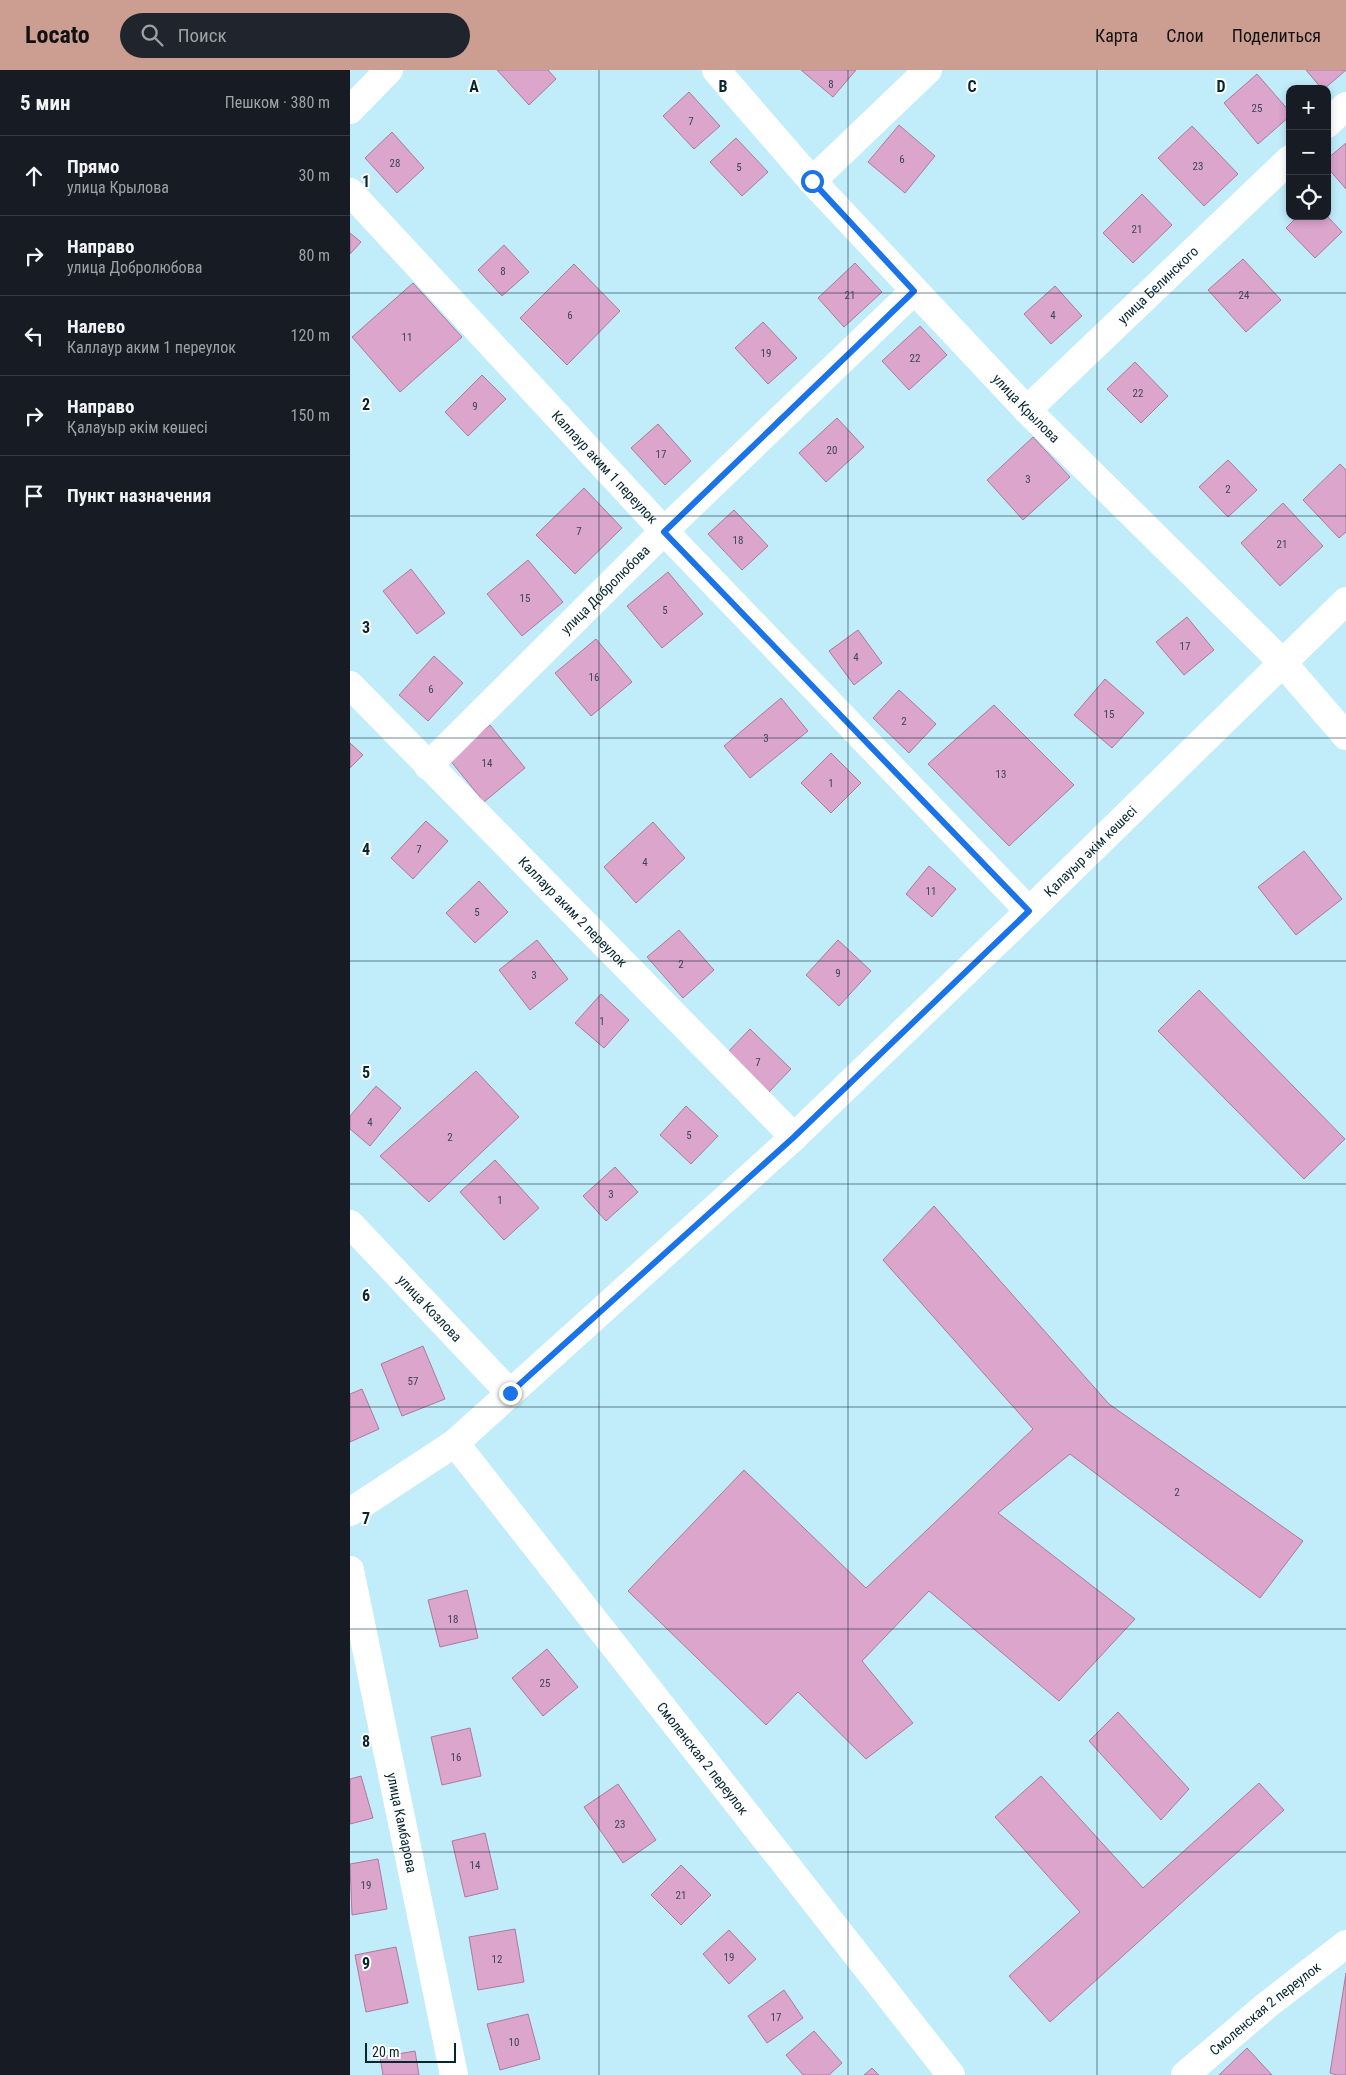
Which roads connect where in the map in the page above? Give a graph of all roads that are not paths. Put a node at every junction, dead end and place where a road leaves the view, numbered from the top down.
1 (389, 70) edge
2 (716, 70) edge
3 (928, 70) edge
4 (1346, 106) edge
5 (350, 110) edge
6 (1331, 120) edge
7 (1286, 164) edge
8 (812, 181) junction
9 (350, 192) edge
10 (914, 291) junction
11 (1027, 410) junction
12 (664, 532) junction
13 (1346, 601) edge
14 (1282, 662) junction
15 (350, 685) edge
16 (1346, 736) edge
17 (428, 766) junction
18 (1029, 911) junction
19 (794, 1137) junction
20 (350, 1224) edge
21 (510, 1393) junction
22 (455, 1443) junction
23 (350, 1512) edge
24 (350, 1570) edge
25 (1346, 1944) edge
26 (454, 2075) edge
27 (951, 2075) edge
28 (1185, 2075) edge

1 - 5 street
2 - 8 street, улица Крылова
3 - 8 street
4 - 6 street
7 - 11 street, улица Белинского
8 - 10 street, улица Крылова
9 - 12 street, Каллаур аким 1 переулок
10 - 11 street, улица Крылова
10 - 12 street, улица Добролюбова
11 - 14 street, улица Крылова
12 - 17 street, улица Добролюбова
12 - 18 street, Каллаур аким 1 переулок
13 - 14 street, Қалауыр әкім көшесі
14 - 16 street, улица Крылова
14 - 18 street, Қалауыр әкім көшесі
15 - 17 street, Каллаур аким 2 переулок
17 - 19 street, Каллаур аким 2 переулок
18 - 19 street, Қалауыр әкім көшесі
19 - 21 street, Қалауыр әкім көшесі
20 - 21 street, улица Козлова
21 - 22 street, Қалауыр әкім көшесі
22 - 23 street, Қалауыр әкім көшесі
22 - 27 street, Смоленская 2 переулок
24 - 26 street, улица Камбарова
25 - 28 street, Смоленская 2 переулок

